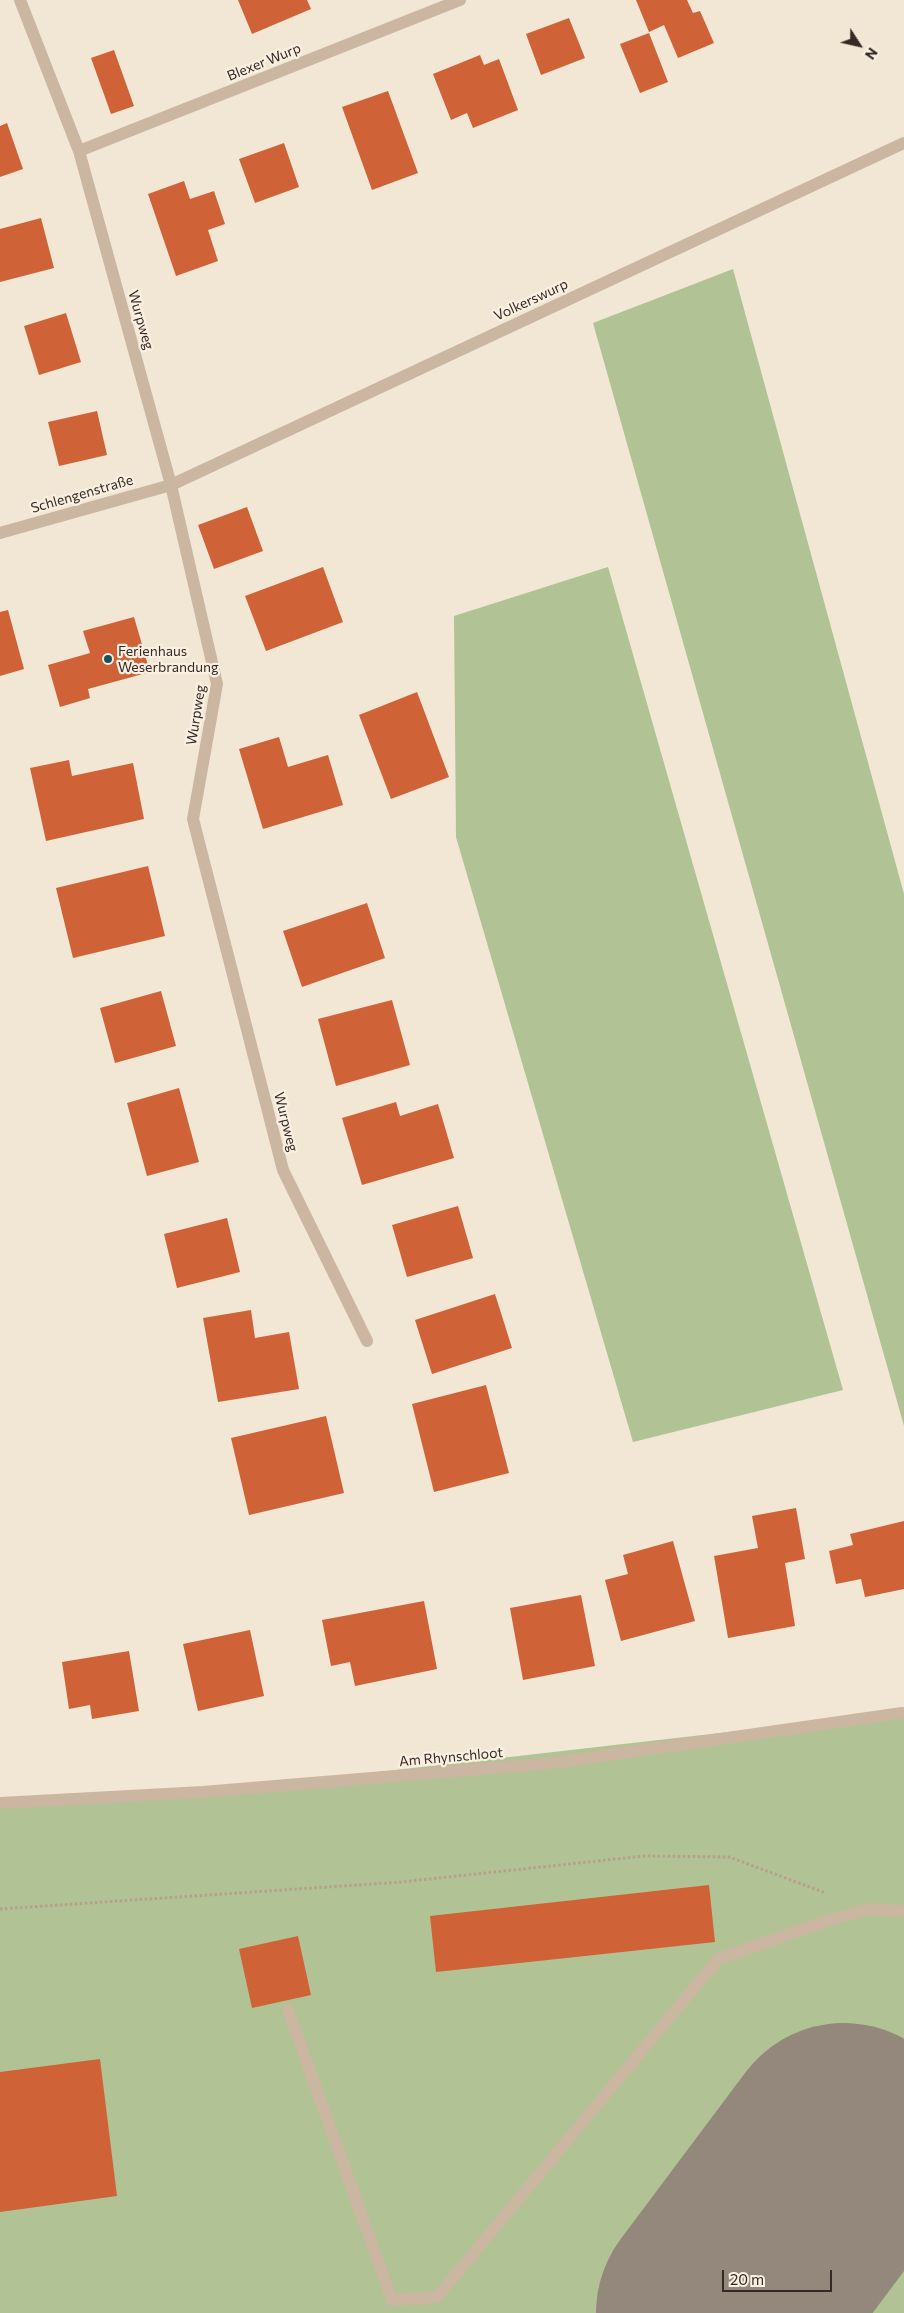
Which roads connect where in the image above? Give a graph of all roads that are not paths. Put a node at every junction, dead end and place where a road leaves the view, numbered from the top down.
1 (20, 0) edge
2 (460, 0) edge
3 (904, 143) edge
4 (79, 151) junction
5 (171, 485) junction
6 (0, 533) edge
7 (367, 1342) dead end
8 (902, 1713) dead end
9 (0, 1803) edge
10 (904, 1911) edge
11 (288, 2010) dead end

1 - 4 street, Wurpweg
2 - 4 street, Blexer Wurp
3 - 5 street, Volkerswurp
4 - 5 street, Wurpweg
5 - 6 street, Schlengenstraße
5 - 7 street, Wurpweg
8 - 9 street, Am Rhynschloot
10 - 11 street

